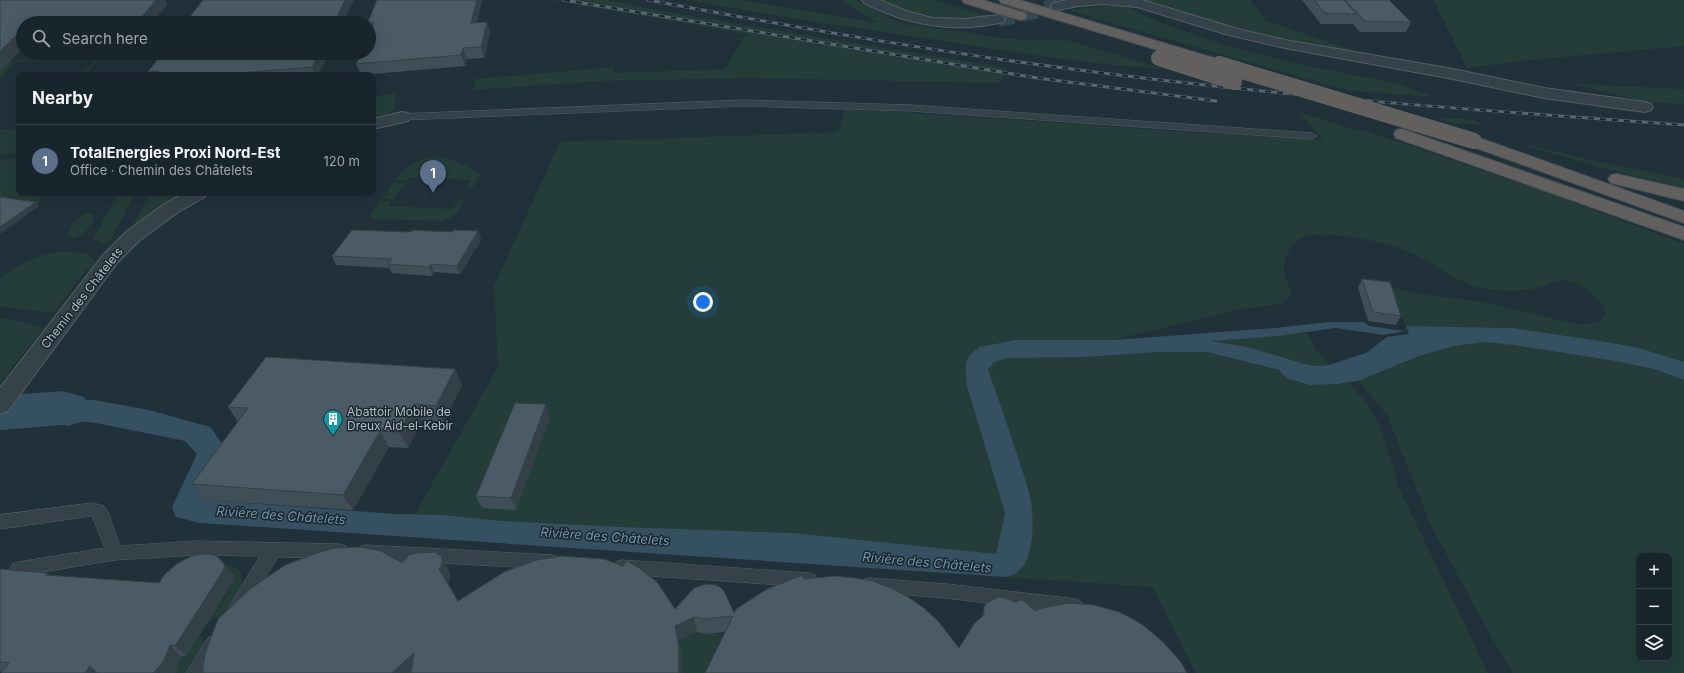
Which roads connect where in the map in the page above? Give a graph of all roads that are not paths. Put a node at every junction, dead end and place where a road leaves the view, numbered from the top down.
1 (869, 0) edge
2 (970, 0) edge
3 (1006, 0) edge
4 (1058, 6) tunnel mouth
5 (998, 19) tunnel mouth
6 (1645, 107) dead end
7 (402, 117) joint
8 (376, 123) edge
9 (1312, 136) dead end
10 (1474, 140) junction
11 (1684, 195) edge
12 (193, 196) edge
13 (1684, 217) edge
14 (1684, 234) edge
15 (2, 402) edge
16 (0, 522) edge
17 (273, 550) junction
18 (115, 553) junction
19 (567, 563) edge
20 (607, 566) edge
21 (18, 569) edge
22 (820, 581) edge
23 (852, 584) edge
24 (1094, 610) edge
25 (195, 673) edge

1 - 5 street
2 - 14 highway, bridge
3 - 10 highway, bridge
4 - 6 street
7 - 8 street
7 - 9 lane
10 - 11 highway
10 - 13 highway
12 - 15 street, Chemin des Châtelets
16 - 18 lane
17 - 18 lane
17 - 19 lane
17 - 25 lane
18 - 21 lane
20 - 22 lane
23 - 24 lane

